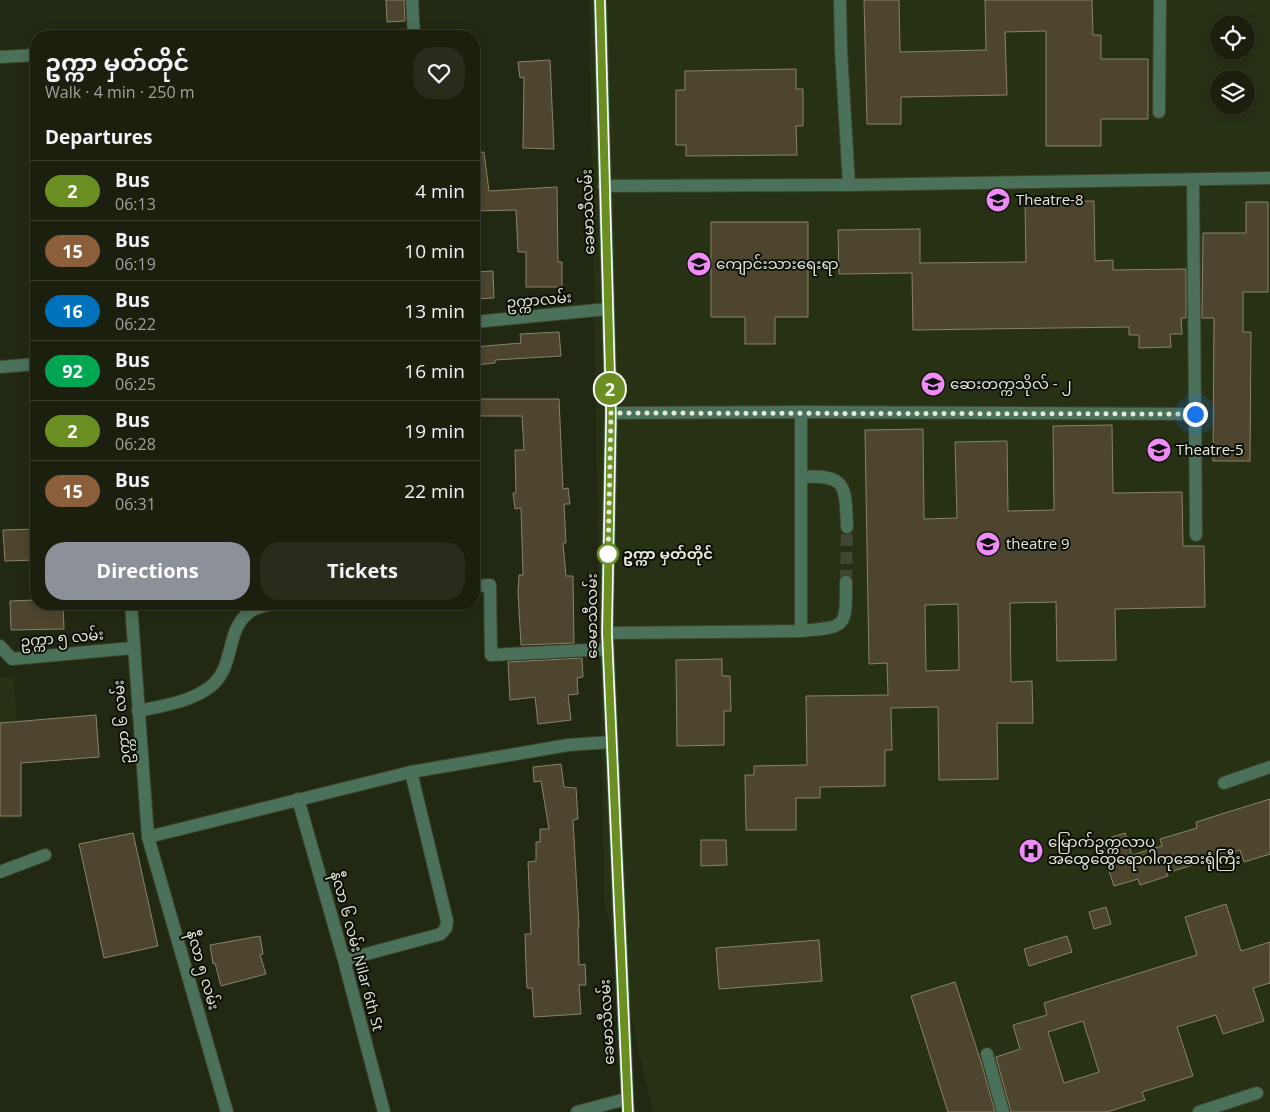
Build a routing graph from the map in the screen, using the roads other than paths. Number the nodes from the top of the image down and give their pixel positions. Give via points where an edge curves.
1 (412, 0) edge
2 (600, 0) edge
3 (840, 0) edge
4 (1160, 0) edge
5 (414, 30) edge
6 (30, 55) edge
7 (0, 56) edge
8 (1159, 112) dead end
9 (1270, 178) edge
10 (1193, 179) junction
11 (849, 185) junction
12 (604, 186) junction
13 (608, 309) junction
14 (480, 321) edge
15 (30, 364) edge
16 (0, 367) edge
17 (802, 412) junction
18 (611, 413) junction
19 (1195, 414) junction
20 (802, 476) junction
21 (847, 527) tunnel mouth
22 (1196, 535) dead end
23 (846, 582) tunnel mouth
24 (480, 586) edge
25 (131, 610) edge
26 (254, 610) edge
27 (802, 631) junction
28 (607, 633) junction
29 (0, 646) edge
30 (132, 648) junction
31 (608, 649) junction
32 (138, 711) junction
33 (611, 742) junction
34 (1270, 767) edge
35 (411, 772) junction
36 (1224, 783) dead end
37 (298, 800) junction
38 (148, 837) junction
39 (45, 855) dead end
40 (0, 872) edge
41 (344, 960) junction
42 (987, 1054) dead end
43 (1257, 1093) dead end
44 (627, 1106) edge
45 (227, 1112) edge
46 (384, 1112) edge
47 (577, 1112) edge
48 (1003, 1112) edge
49 (1199, 1112) edge

1 - 5 street
2 - 12 main road, ခေမာသီလမ်း
3 - 11 street
4 - 8 street
6 - 7 street
9 - 10 street
10 - 11 street
10 - 19 street
11 - 12 street
12 - 13 main road, ခေမာသီလမ်း
13 - 14 street, ဥက္ကာလမ်း
13 - 18 main road, ခေမာသီလမ်း
15 - 16 street
17 - 18 street
17 - 19 street
17 - 20 street
18 - 28 main road, ခေမာသီလမ်း
19 - 22 street
20 - 21 street via 826,476 842,486
20 - 27 street
23 - 27 street via 844,619 840,625
24 - 31 street via 490,585 490,654
25 - 30 street, ဥက္ကာ ၆ လမ်း
26 - 32 street via 237,628 227,663 210,688 178,702
27 - 28 street
28 - 31 main road, ခေမာသီလမ်း
29 - 30 street, ဥက္ကာ ၅ လမ်း via 12,659
30 - 32 street, ဥက္ကာ ၆ လမ်း
31 - 33 main road, ခေမာသီလမ်း
32 - 38 street, ဥက္ကာ ၆ လမ်း
33 - 35 street via 568,744
33 - 44 main road, ခေမာသီလမ်း
34 - 36 street
35 - 37 street
35 - 41 street via 447,921 446,928 440,934
37 - 38 street
37 - 41 street, နီလာ ၆ လမ်း Nilar 6th St
38 - 45 street, နီလာ ၅ လမ်း
39 - 40 street
41 - 46 street, နီလာ ၆ လမ်း Nilar 6th St
42 - 48 street
43 - 49 street
44 - 47 street

